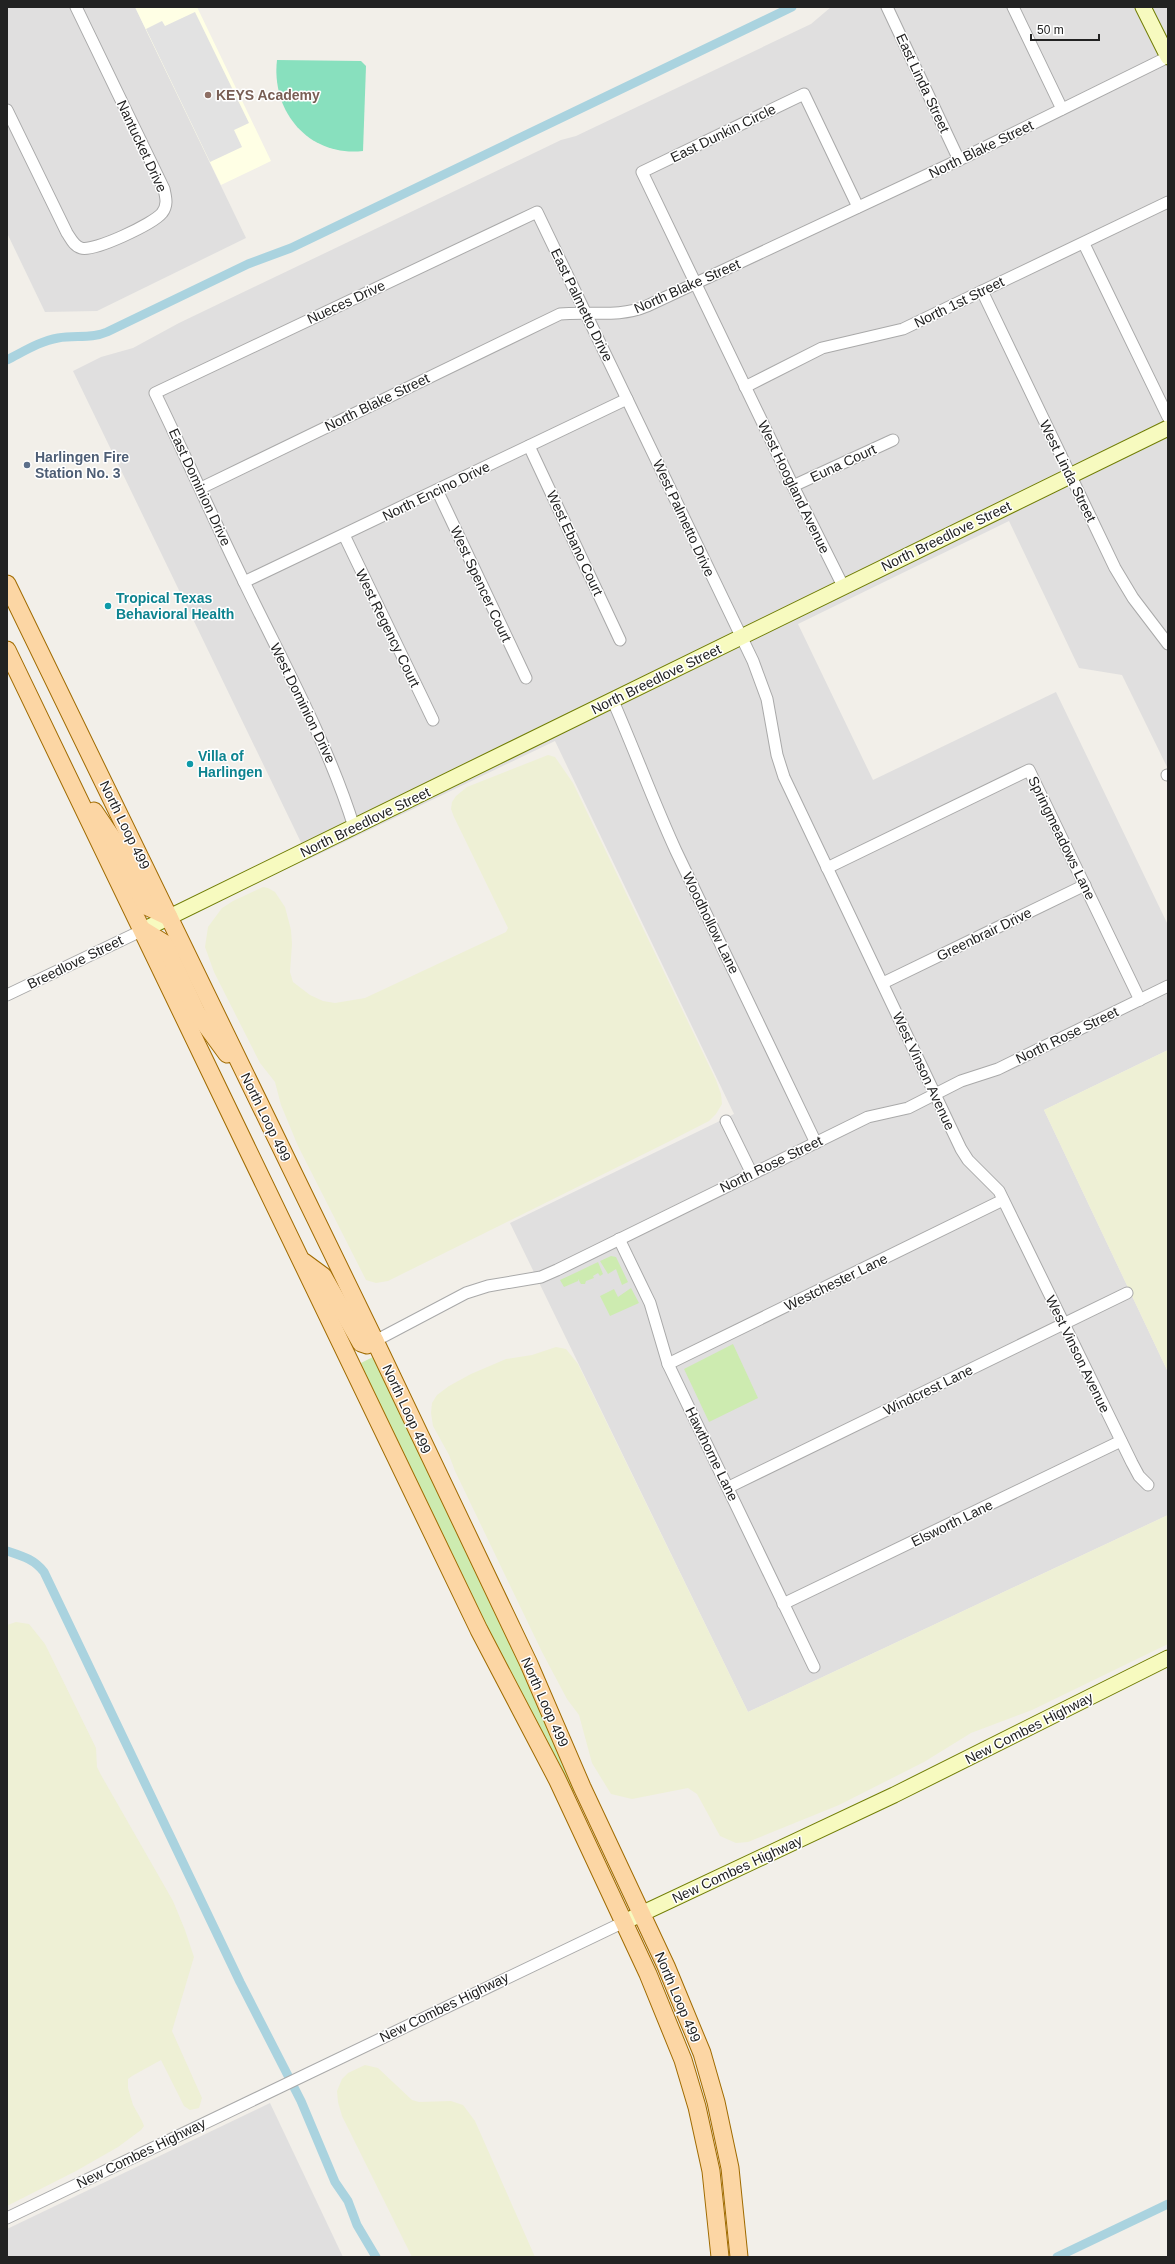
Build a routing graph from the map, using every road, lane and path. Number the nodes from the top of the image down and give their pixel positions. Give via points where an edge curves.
1 (76, 7) edge
2 (886, 7) edge
3 (1013, 7) edge
4 (1143, 7) edge
5 (1168, 57) edge
6 (1062, 109) junction
7 (7, 110) edge
8 (959, 160) junction
9 (1168, 202) edge
10 (858, 207) junction
11 (537, 212) joint
12 (1084, 244) junction
13 (697, 284) junction
14 (982, 291) junction
15 (586, 312) junction
16 (745, 387) junction
17 (155, 393) joint
18 (627, 399) junction
19 (1168, 417) edge
20 (1168, 428) edge
21 (893, 440) dead end
22 (529, 446) junction
23 (1070, 476) junction
24 (793, 486) junction
25 (201, 488) junction
26 (437, 490) junction
27 (344, 535) junction
28 (244, 582) junction
29 (7, 584) edge
30 (843, 586) junction
31 (741, 638) junction
32 (620, 640) dead end
33 (1168, 644) edge
34 (7, 650) edge
35 (526, 678) dead end
36 (612, 701) junction
37 (433, 720) dead end
38 (66, 772) junction
39 (354, 827) junction
40 (827, 868) junction
41 (1085, 885) junction
42 (169, 917) junction
43 (143, 930) junction
44 (882, 983) junction
45 (1168, 986) edge
46 (7, 995) edge
47 (1140, 1000) junction
48 (249, 1082) junction
49 (935, 1093) junction
50 (726, 1121) dead end
51 (816, 1142) junction
52 (752, 1174) junction
53 (1003, 1200) junction
54 (620, 1239) junction
55 (302, 1261) junction
56 (1126, 1293) dead end
57 (1064, 1324) junction
58 (375, 1341) junction
59 (668, 1364) junction
60 (1121, 1442) junction
61 (1148, 1485) dead end
62 (729, 1487) junction
63 (783, 1604) junction
64 (1168, 1658) edge
65 (814, 1667) dead end
66 (642, 1914) junction
67 (624, 1922) junction
68 (7, 2218) edge
69 (720, 2257) edge
70 (739, 2257) edge

1 - 7 street, Nantucket Drive via 164,189 166,206 162,213 97,247 82,248 75,245
2 - 8 street, East Linda Street
3 - 6 street
4 - 5 street
5 - 6 street, North Blake Street
6 - 8 street, North Blake Street
8 - 10 street, North Blake Street
9 - 12 street, North 1st Street
10 - 13 street, North Blake Street
10 - 13 street, East Dunkin Circle via 804,94 642,172
11 - 15 street, East Palmetto Drive
11 - 17 street, Nueces Drive
12 - 14 street, North 1st Street
12 - 19 street
13 - 15 street, North Blake Street via 634,312
13 - 16 street, West Hoogland Avenue
14 - 16 street, North 1st Street via 903,329 822,348
14 - 23 street, West Linda Street
15 - 18 street, East Palmetto Drive
15 - 25 street, North Blake Street via 560,314 537,324
16 - 24 street, West Hoogland Avenue
17 - 25 street, East Dominion Drive
18 - 22 street, North Encino Drive
18 - 31 street, West Palmetto Drive
20 - 23 street, North Breedlove Street
21 - 24 street, Euna Court
22 - 26 street, North Encino Drive
22 - 32 street, West Ebano Court
23 - 30 street, North Breedlove Street
23 - 33 street, West Linda Street via 1124,584
24 - 30 street, West Hoogland Avenue
25 - 28 street, East Dominion Drive
26 - 27 street, North Encino Drive
26 - 35 street, West Spencer Court
27 - 28 street, North Encino Drive
27 - 37 street, West Regency Court
28 - 39 street, West Dominion Drive via 325,746
29 - 42 main road, North Loop 499
30 - 31 street, North Breedlove Street
31 - 36 street, North Breedlove Street
31 - 40 street, West Vinson Avenue via 765,689 777,755 784,777
34 - 38 main road, North Loop 499
36 - 39 street, North Breedlove Street
36 - 51 street, Woodhollow Lane via 676,851
38 - 42 main road via 115,842 146,906
38 - 43 main road, North Loop 499
39 - 42 street, North Breedlove Street
40 - 41 street, Springmeadows Lane via 1029,770
40 - 44 street, West Vinson Avenue
41 - 44 street, Greenbrair Drive
41 - 47 street, Springmeadows Lane
42 - 43 street, North Breedlove Street
42 - 48 main road, North Loop 499
43 - 46 street, Breedlove Street
43 - 48 main road via 164,943 197,1013
43 - 55 main road, North Loop 499
44 - 49 street, West Vinson Avenue
45 - 47 street, North Rose Street
47 - 49 street, North Rose Street via 998,1069
48 - 58 main road, North Loop 499
49 - 51 street, North Rose Street via 908,1108 868,1117
49 - 53 street, West Vinson Avenue via 961,1149 968,1160 999,1191
50 - 52 street
51 - 52 street, North Rose Street
52 - 54 street, North Rose Street
53 - 57 street, West Vinson Avenue
53 - 59 street, Westchester Lane
54 - 58 street, North Rose Street via 541,1277 488,1286 466,1293
54 - 59 street, Hawthorne Lane via 650,1303
55 - 58 main road via 323,1276 361,1343 367,1345
55 - 67 main road, North Loop 499 via 478,1630 557,1779
56 - 57 street, Windcrest Lane
57 - 60 street, West Vinson Avenue
57 - 62 street, Windcrest Lane
58 - 66 main road, North Loop 499 via 529,1664 582,1787
59 - 62 street, Hawthorne Lane
60 - 61 street, West Vinson Avenue via 1139,1476
60 - 63 street, Elsworth Lane
62 - 63 street, Hawthorne Lane
63 - 65 street, Hawthorne Lane
64 - 66 street, New Combes Highway via 894,1795
66 - 67 street, New Combes Highway
66 - 70 main road, North Loop 499 via 702,2053 716,2102 730,2168
67 - 68 street, New Combes Highway
67 - 69 main road, North Loop 499 via 665,2014 683,2060 697,2107 711,2171

